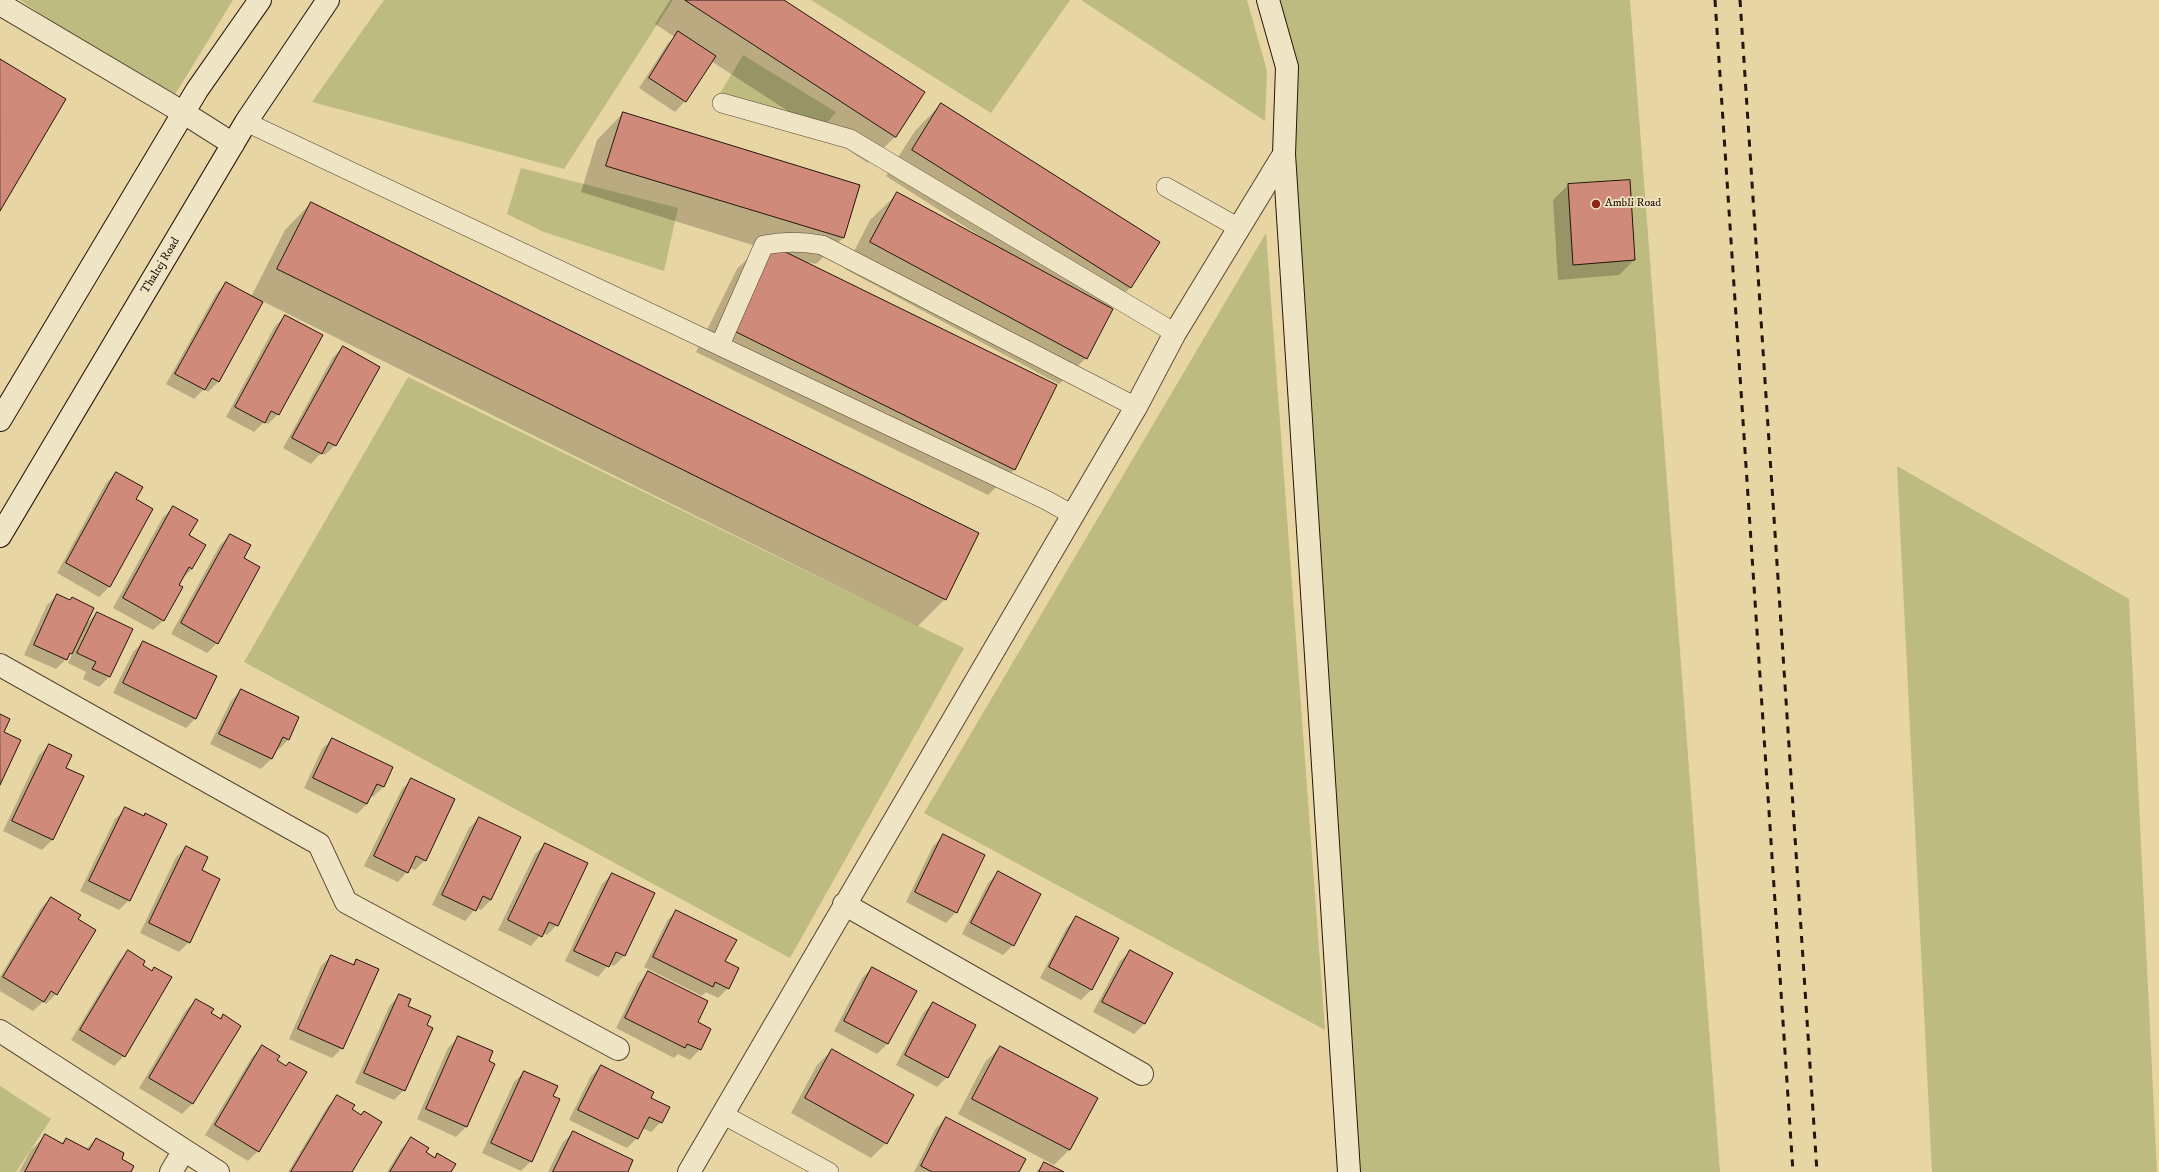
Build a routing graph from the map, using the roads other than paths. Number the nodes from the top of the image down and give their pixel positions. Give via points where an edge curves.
1 (260, 0) edge
2 (328, 0) edge
3 (1268, 0) edge
4 (0, 4) edge
5 (722, 103) dead end
6 (184, 113) junction
7 (246, 122) junction
8 (233, 144) junction
9 (1284, 154) junction
10 (1166, 187) dead end
11 (1239, 228) junction
12 (1175, 333) junction
13 (720, 345) junction
14 (1136, 407) junction
15 (0, 420) edge
16 (1072, 515) junction
17 (0, 536) edge
18 (0, 665) edge
19 (844, 904) junction
20 (0, 1031) edge
21 (618, 1049) dead end
22 (1142, 1074) dead end
23 (722, 1114) junction
24 (184, 1150) junction
25 (171, 1172) edge
26 (218, 1172) edge
27 (689, 1172) edge
28 (828, 1172) edge
29 (1349, 1172) edge

1 - 6 street
2 - 7 street, Thaltej Road
3 - 9 street via 1287,67
4 - 6 street
5 - 12 lane via 850,139
6 - 8 street
6 - 15 street
7 - 8 street, Thaltej Road
7 - 13 lane
8 - 17 street, Thaltej Road
9 - 11 street
9 - 29 street
10 - 11 lane
11 - 12 street
12 - 14 street
13 - 14 lane via 764,245 784,241 804,242 822,245
13 - 16 lane via 1046,500
14 - 16 street
16 - 19 street
18 - 21 street via 319,844 346,902
19 - 22 street
19 - 23 street
20 - 24 street
23 - 27 street
23 - 28 lane
24 - 25 street
24 - 26 street

